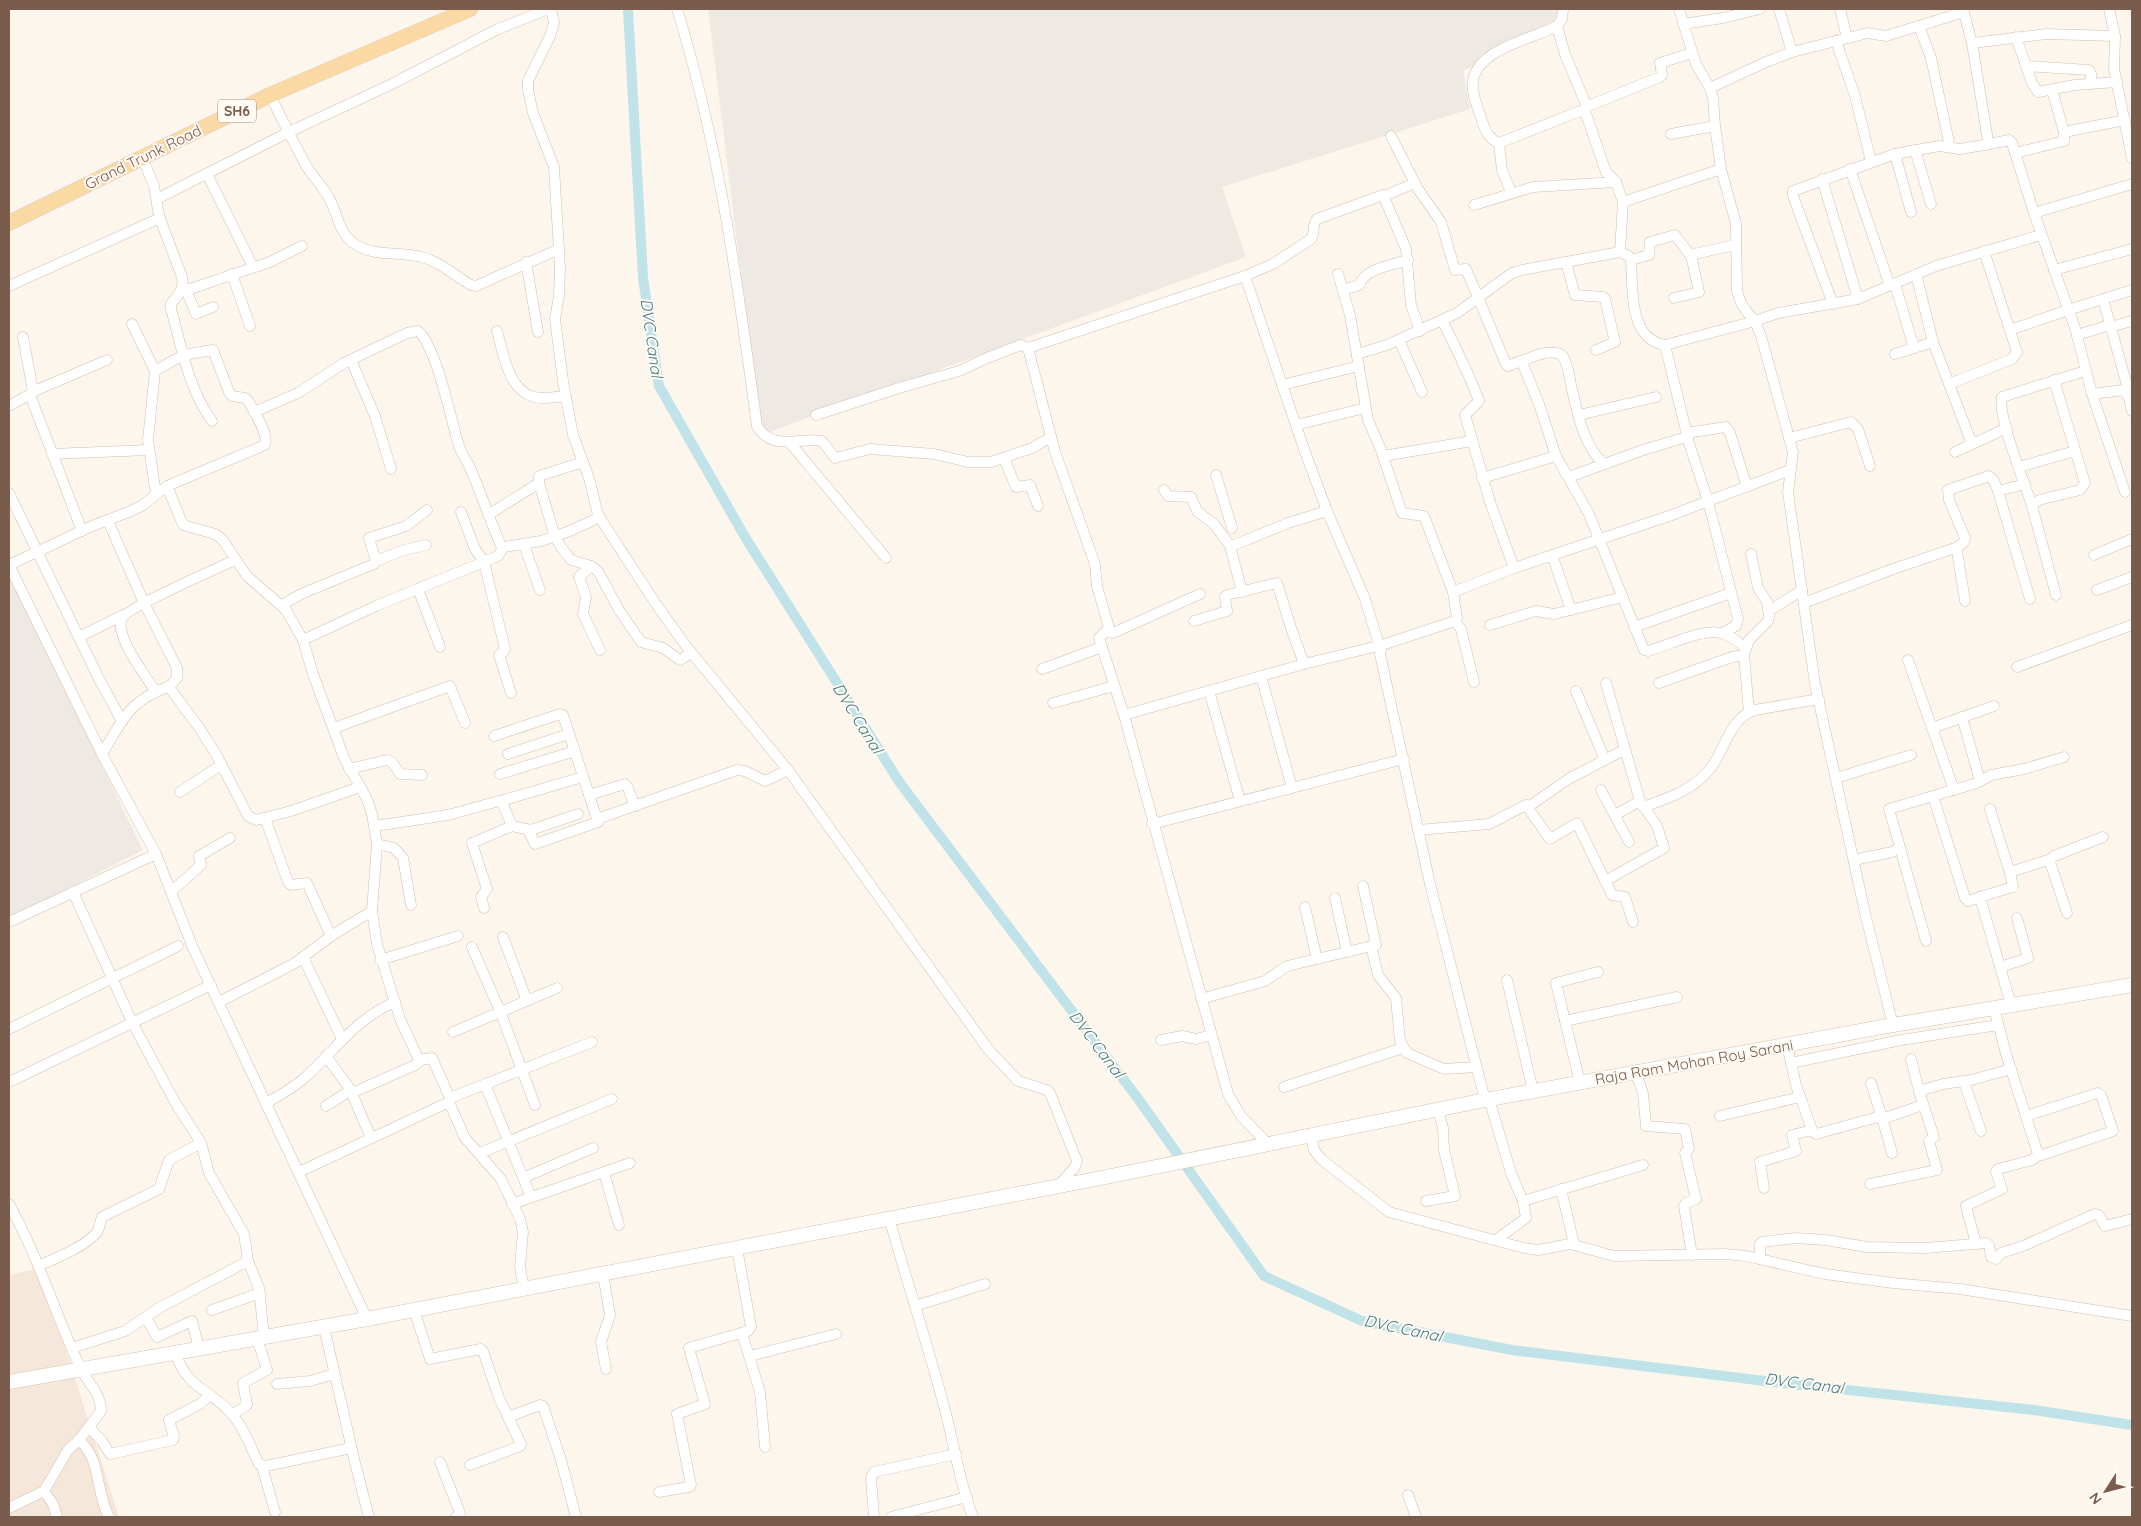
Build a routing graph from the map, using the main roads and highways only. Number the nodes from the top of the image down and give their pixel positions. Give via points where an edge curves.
1 (470, 9) edge
2 (9, 223) edge

1 - 2 main road, Grand Trunk Road / SH6 via 270,95

